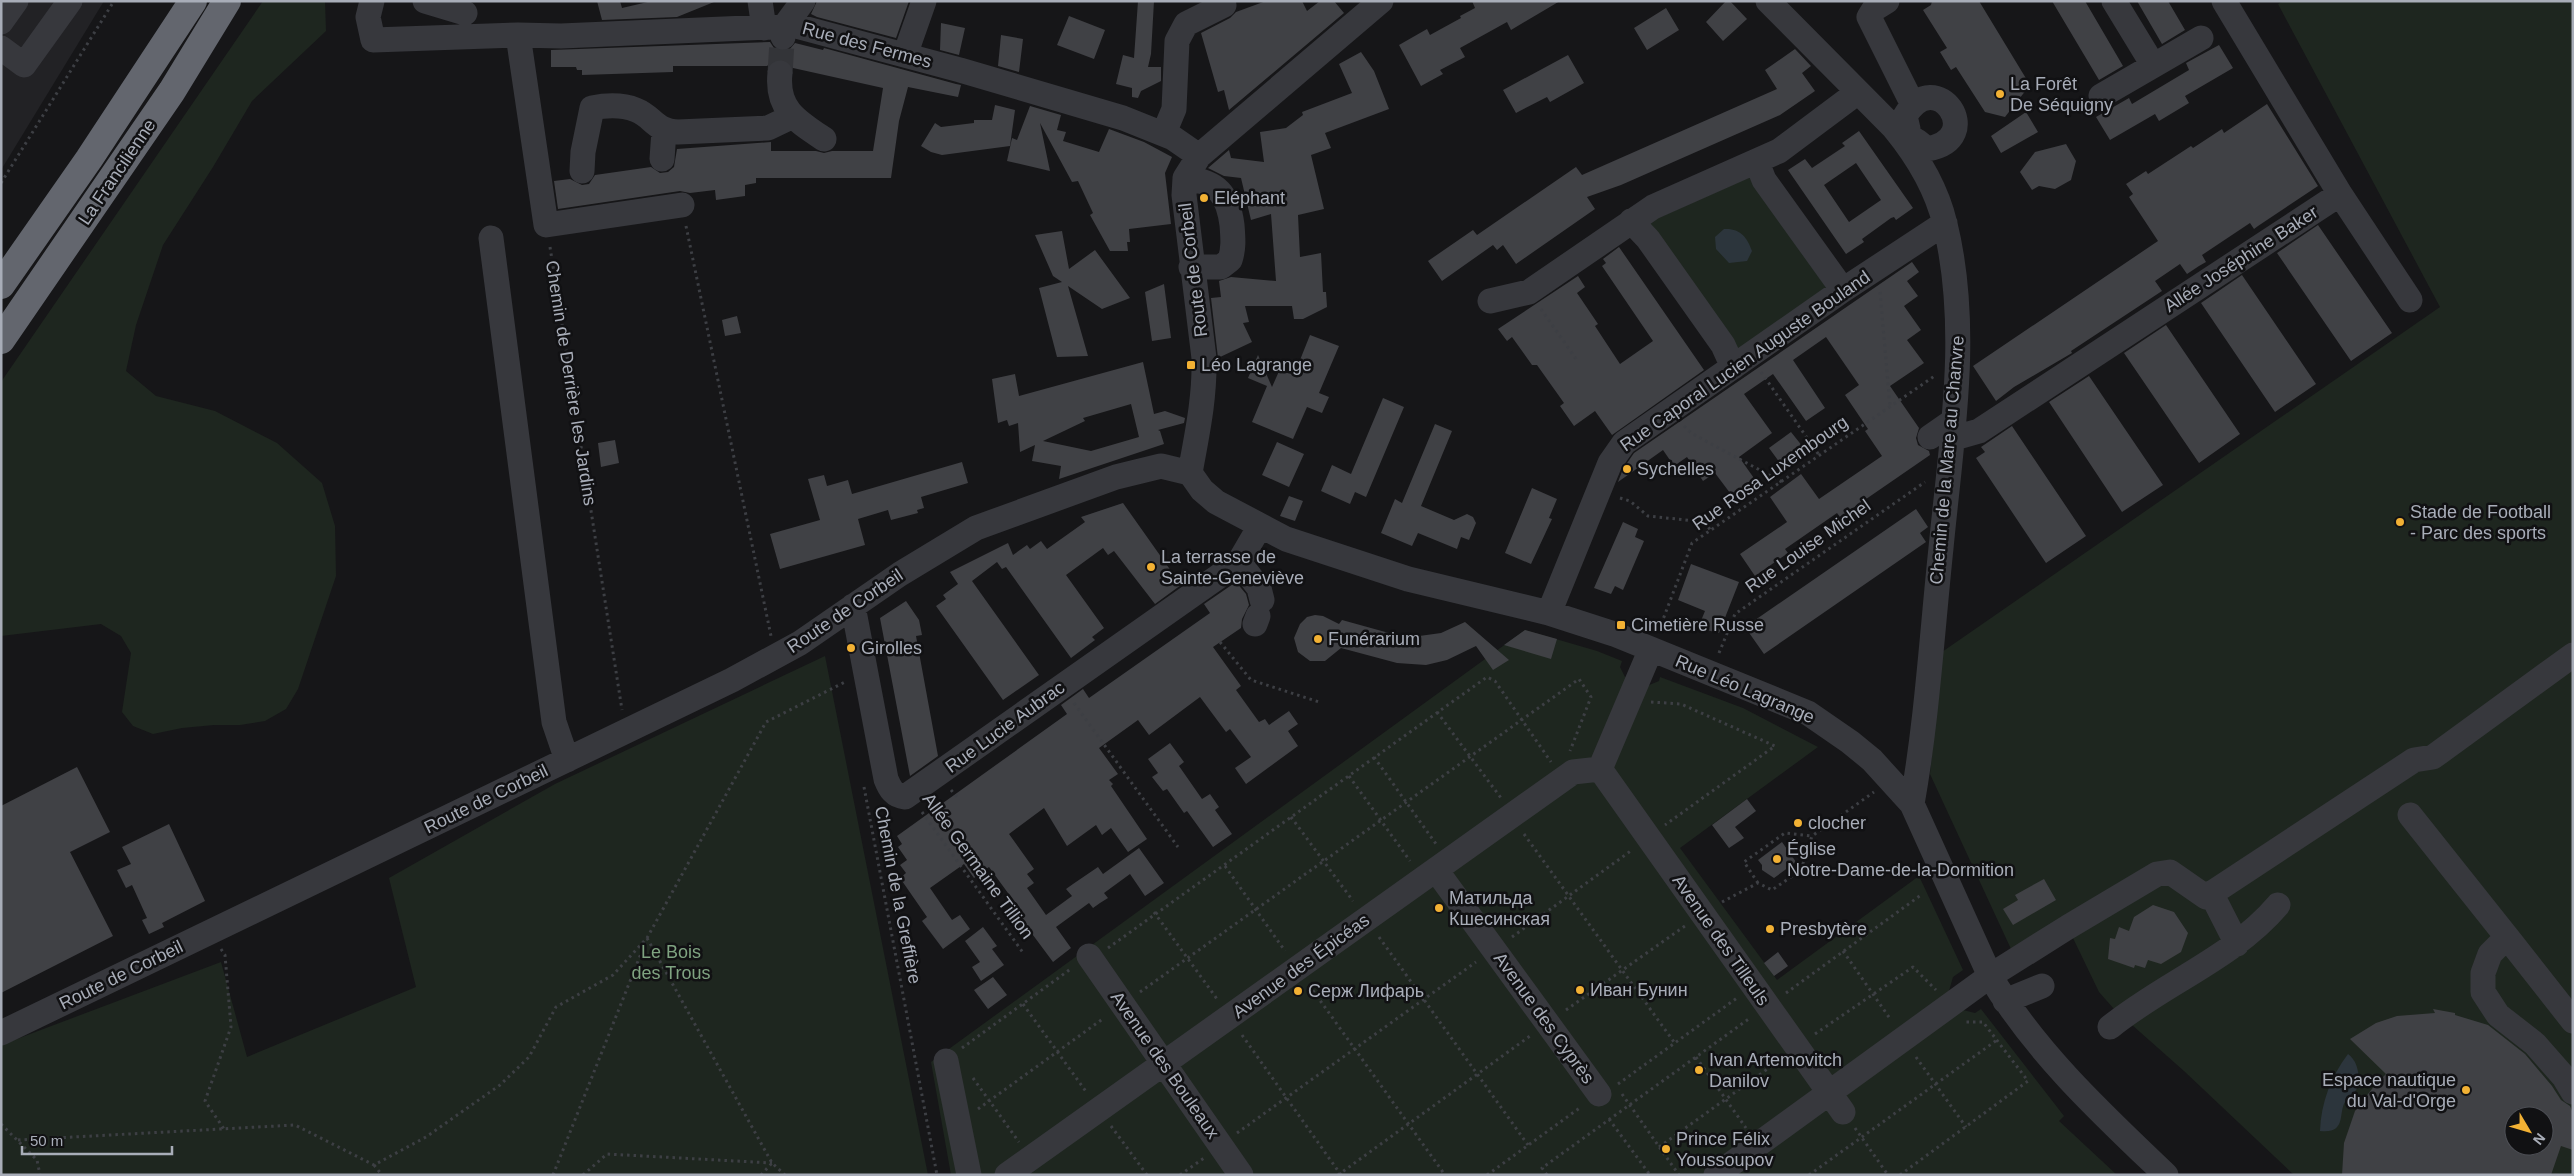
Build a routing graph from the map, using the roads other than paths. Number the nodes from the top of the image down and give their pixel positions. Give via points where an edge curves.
1 (16, 1) edge
2 (70, 1) edge
3 (193, 1) edge
4 (227, 1) edge
5 (247, 1) edge
6 (372, 1) edge
7 (425, 1) edge
8 (760, 1) edge
9 (803, 1) edge
10 (924, 1) edge
11 (1381, 1) edge
12 (1768, 1) edge
13 (1887, 1) edge
14 (2114, 1) edge
15 (2224, 1) edge
16 (1224, 5) dead end
17 (470, 7) edge
18 (1, 22) edge
19 (776, 32) junction
20 (518, 35) junction
21 (2201, 38) dead end
22 (468, 39) junction
23 (1, 48) edge
24 (905, 55) junction
25 (2153, 65) junction
26 (780, 73) tunnel mouth
27 (172, 91) junction
28 (1858, 92) junction
29 (2101, 96) dead end
30 (1912, 104) junction
31 (791, 117) junction
32 (664, 131) junction
33 (1164, 133) junction
34 (824, 139) dead end
35 (1904, 141) junction
36 (1199, 156) junction
37 (662, 159) dead end
38 (1757, 162) junction
39 (582, 171) dead end
40 (1185, 178) junction
41 (2340, 194) junction
42 (682, 206) road end
43 (1631, 221) junction
44 (1945, 223) junction
45 (491, 238) dead end
46 (1191, 267) junction
47 (1, 286) edge
48 (1843, 290) junction
49 (2410, 300) dead end
50 (1490, 301) dead end
51 (1, 340) edge
52 (1741, 361) junction
53 (1945, 432) junction
54 (1190, 473) junction
55 (1260, 526) junction
56 (1231, 567) junction
57 (853, 606) junction
58 (1259, 613) dead end
59 (1549, 614) junction
60 (1651, 649) junction
61 (2573, 655) edge
62 (567, 760) junction
63 (1600, 769) junction
64 (1912, 804) junction
65 (2410, 815) dead end
66 (1437, 858) junction
67 (2211, 893) junction
68 (2278, 905) dead end
69 (2506, 937) junction
70 (2237, 944) junction
71 (1089, 956) road end
72 (1990, 976) junction
73 (2042, 986) dead end
74 (2005, 1001) junction
75 (2573, 1021) edge
76 (2110, 1026) dead end
77 (1, 1033) edge
78 (946, 1060) road end
79 (1163, 1064) junction
80 (2573, 1092) edge
81 (1597, 1096) road end
82 (1836, 1102) junction
83 (970, 1175) edge
84 (1007, 1175) edge
85 (1241, 1175) edge
86 (1716, 1175) edge
87 (2166, 1175) edge

1 - 18 street
2 - 23 street via 24,65
3 - 47 highway, La Francilienne
4 - 27 highway, La Francilienne
5 - 27 highway via 212,56
6 - 22 street, Rue des Fermes via 368,17 373,40
7 - 17 street
8 - 19 street
9 - 19 street
10 - 24 street
11 - 36 street, Route de Corbeil
12 - 28 street, Chemin de la Mare au Chanvre
13 - 30 street via 1874,9 1869,17
14 - 25 street
15 - 41 street
16 - 33 street via 1186,24 1177,41 1174,109
17 - 22 street
19 - 20 street, Rue des Fermes
19 - 24 street, Rue des Fermes via 796,26
20 - 22 street, Rue des Fermes
20 - 42 street via 546,225
21 - 25 street
24 - 33 street, Rue des Fermes via 1123,118
25 - 29 street
26 - 31 street via 778,87
27 - 51 highway, La Francilienne
28 - 35 street, Chemin de la Mare au Chanvre
28 - 38 street via 1779,151
30 - 35 street via 1905,116 1908,129
30 - 35 street via 1926,97 1940,99 1952,108 1956,122 1952,136 1941,146 1927,149 1917,141
31 - 32 street via 768,128
31 - 34 street
32 - 37 street
32 - 39 street via 637,110 612,104 592,108
33 - 36 street, Rue des Fermes
35 - 44 street, Chemin de la Mare au Chanvre via 1931,186
36 - 40 street, Route de Corbeil
38 - 43 street via 1653,207
38 - 48 street via 1764,180
40 - 46 street, Route de Corbeil
40 - 46 street via 1201,180 1228,202 1233,240 1230,260 1221,266
41 - 49 street
41 - 53 street, Allée Joséphine Baker via 1980,431
43 - 50 street via 1529,292
43 - 52 street via 1648,238 1723,345
44 - 48 street, Rue Caporal Lucien Auguste Bouland
44 - 53 street, Chemin de la Mare au Chanvre via 1958,331 1957,361
45 - 62 street via 554,722
46 - 54 street, Route de Corbeil via 1204,358 1204,385 1202,414
48 - 52 street, Rue Caporal Lucien Auguste Bouland
52 - 59 street, Rue Caporal Lucien Auguste Bouland via 1624,443 1616,452
53 - 64 street, Chemin de la Mare au Chanvre via 1948,465 1921,748
54 - 55 street, Rue Léo Lagrange via 1216,502
54 - 57 street, Route de Corbeil via 1161,466 1144,470 998,519 948,544
55 - 56 street, Rue Lucie Aubrac
55 - 59 street, Rue Léo Lagrange via 1286,539 1408,579
56 - 57 street, Rue Lucie Aubrac via 910,795 896,795 886,779
56 - 58 street via 1259,588
57 - 62 street, Route de Corbeil via 775,658
59 - 60 street, Rue Léo Lagrange
60 - 63 street
60 - 64 street, Rue Léo Lagrange via 1808,713 1850,742 1891,779
61 - 67 street via 2433,757 2414,760
62 - 77 street, Route de Corbeil
63 - 66 street, Avenue des Épicéas via 1573,772 1503,803
63 - 82 street, Avenue des Tilleuls
64 - 72 street, Rue Léo Lagrange
65 - 69 street
66 - 79 street, Avenue des Épicéas via 1366,919
66 - 81 street, Avenue des Cyprès via 1494,950
67 - 70 street
67 - 72 street via 2206,897 2170,872 2158,874
68 - 70 street
69 - 75 street
69 - 80 street via 2490,954 2483,973 2483,992 2498,1015 2535,1044
70 - 76 street
71 - 79 street, Avenue des Bouleaux
72 - 74 street, Rue Léo Lagrange
72 - 82 street via 1904,1040
73 - 74 street
74 - 87 street, Rue Léo Lagrange via 2064,1076
78 - 83 street
79 - 84 street, Avenue des Épicéas
79 - 85 street, Avenue des Bouleaux
82 - 86 street via 1758,1145

